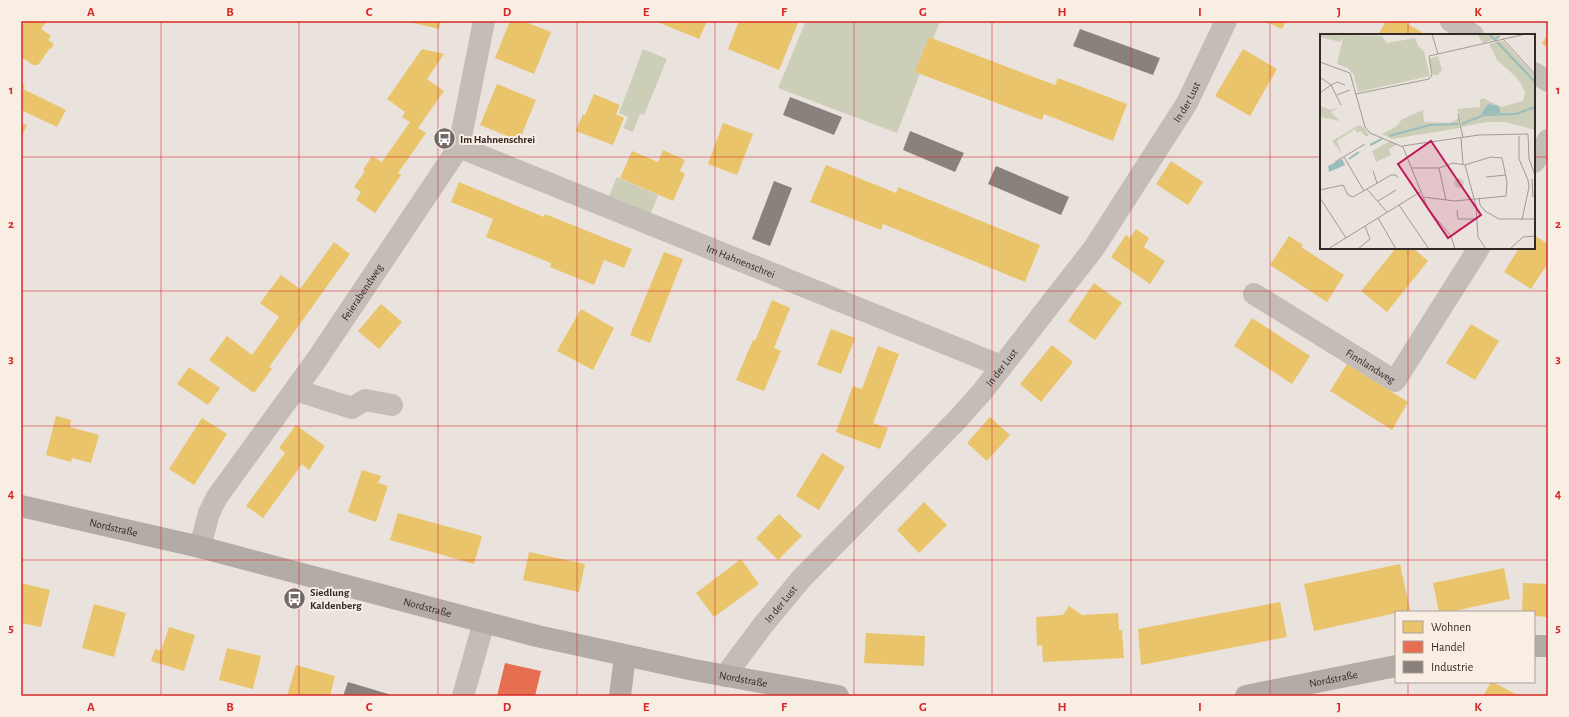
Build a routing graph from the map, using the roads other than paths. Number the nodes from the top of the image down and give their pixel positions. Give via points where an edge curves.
1 (484, 21) edge
2 (1226, 21) edge
3 (1451, 21) edge
4 (1471, 34) edge
5 (1535, 74) edge
6 (1548, 81) edge
7 (1548, 140) edge
8 (459, 147) junction
9 (1535, 160) edge
10 (1479, 249) edge
11 (1254, 294) dead end
12 (1001, 366) junction
13 (297, 388) junction
14 (392, 405) dead end
15 (21, 506) edge
16 (200, 547) junction
17 (484, 622) junction
18 (1535, 646) edge
19 (1548, 646) edge
20 (625, 656) junction
21 (1395, 666) edge
22 (726, 676) junction
23 (463, 696) edge
24 (620, 696) edge
25 (838, 696) edge
26 (1246, 696) edge

1 - 8 street, Feierabendweg
2 - 12 street, In der Lust via 1187,103 1094,248
3 - 4 street
5 - 6 street
7 - 9 street
8 - 12 street, Im Hahnenschrei
8 - 13 street, Feierabendweg
10 - 11 street, Finnlandweg via 1395,381
12 - 22 street, In der Lust via 957,420 801,579
13 - 14 street via 304,393 352,408 367,399
13 - 16 street, Feierabendweg via 217,497 209,513
15 - 16 main road, Nordstraße
16 - 17 main road, Nordstraße
17 - 20 main road, Nordstraße
17 - 23 street
18 - 19 main road
20 - 22 main road, Nordstraße
20 - 24 main road
21 - 26 main road, Nordstraße
22 - 25 main road, Nordstraße

